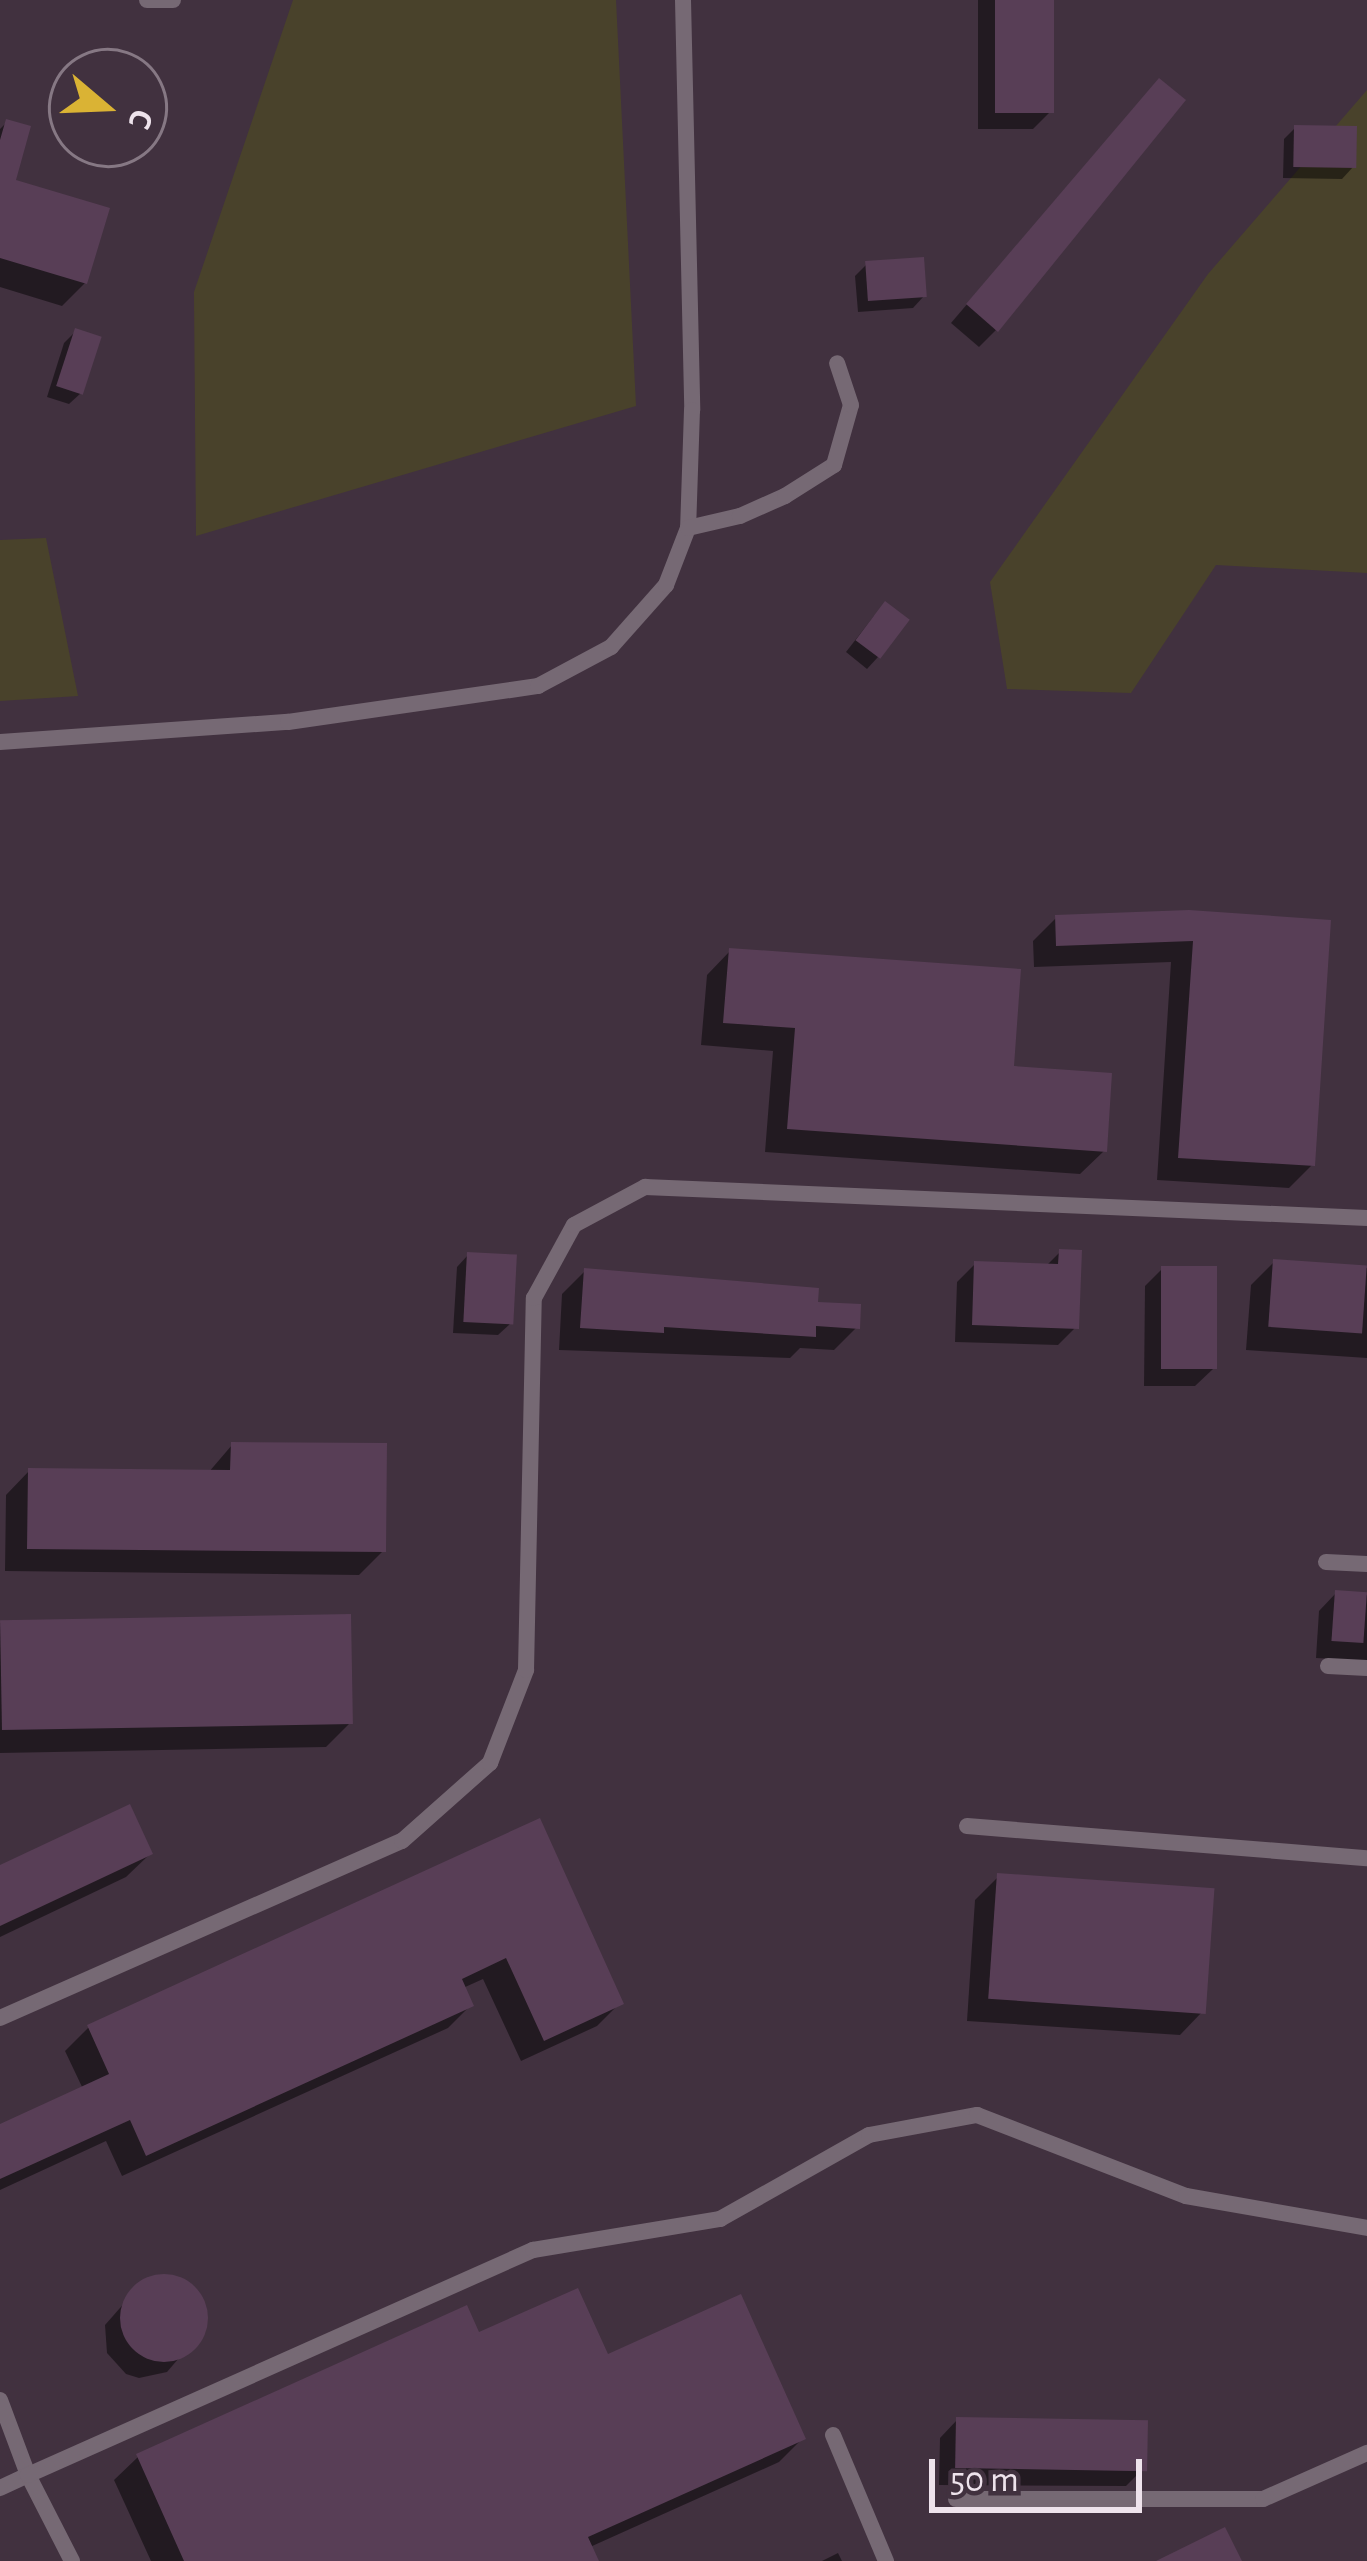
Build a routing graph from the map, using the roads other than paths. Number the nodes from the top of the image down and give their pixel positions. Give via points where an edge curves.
1 (147, 0) edge
2 (173, 0) edge
3 (683, 0) edge
4 (837, 363) dead end
5 (688, 528) junction
6 (0, 742) edge
7 (1367, 1218) edge
8 (1326, 1562) dead end
9 (1367, 1564) edge
10 (1328, 1666) dead end
11 (1367, 1668) edge
12 (967, 1826) dead end
13 (1367, 1858) edge
14 (0, 2018) edge
15 (1367, 2228) edge
16 (0, 2400) edge
17 (833, 2435) dead end
18 (1367, 2452) edge
19 (28, 2475) junction
20 (0, 2488) edge
21 (956, 2499) dead end
22 (72, 2561) edge
23 (886, 2561) edge

1 - 2 lane
3 - 5 lane
4 - 5 lane via 851,405 834,465 740,516
5 - 6 lane via 666,585 611,646 538,686 288,722
7 - 14 lane via 645,1187 574,1225 534,1298 526,1670 490,1763 402,1841
8 - 9 lane
10 - 11 lane
12 - 13 lane
15 - 19 lane via 1186,2196 977,2115 869,2135 720,2219 533,2250
16 - 19 lane
17 - 23 lane
18 - 21 lane via 1263,2499
19 - 20 lane
19 - 22 lane

